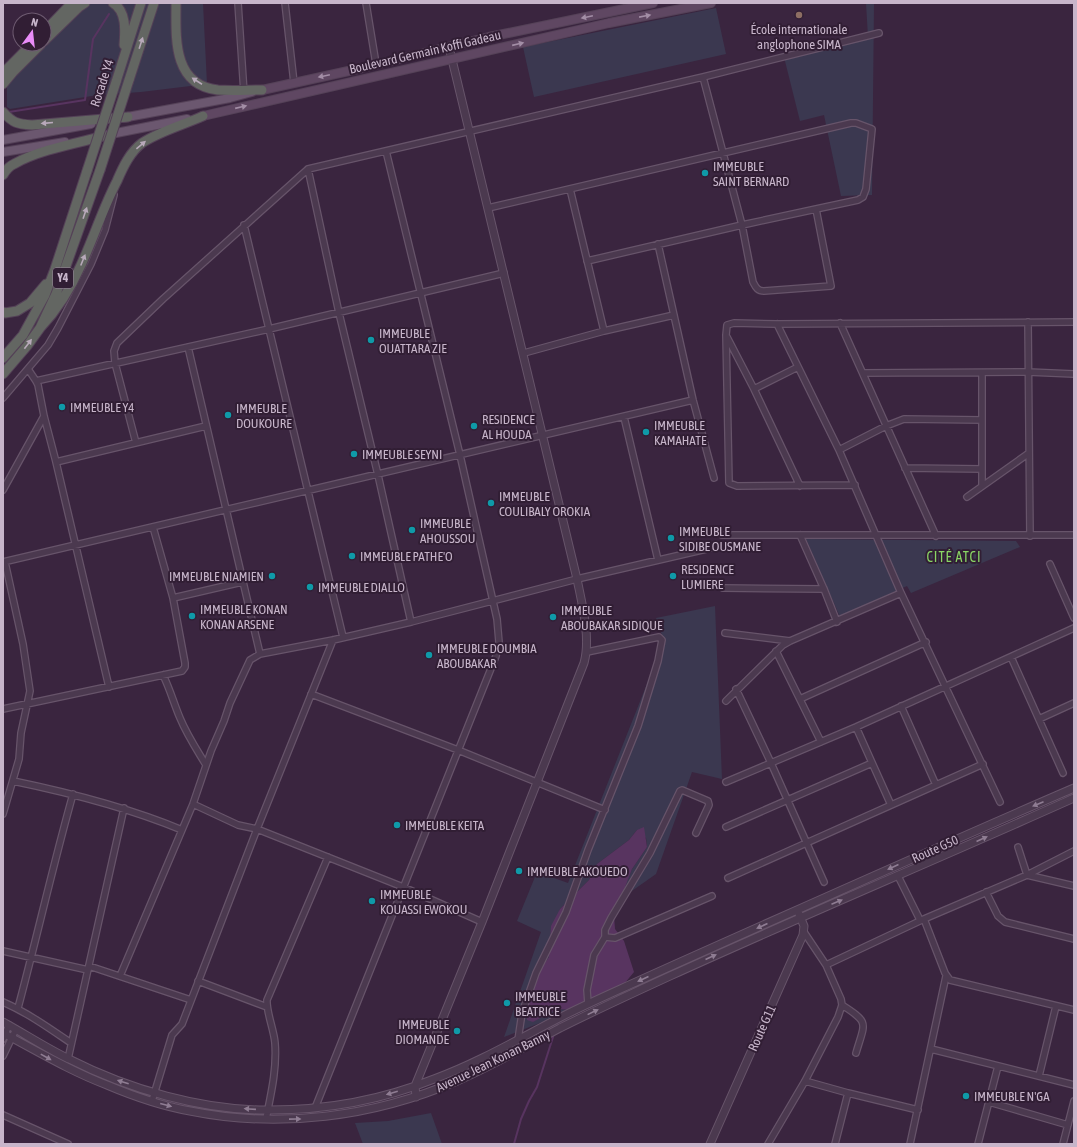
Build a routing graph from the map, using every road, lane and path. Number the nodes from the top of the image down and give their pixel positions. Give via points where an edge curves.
1 (72, 3) edge
2 (85, 3) edge
3 (113, 3) edge
4 (141, 3) edge
5 (154, 3) edge
6 (176, 3) edge
7 (238, 3) edge
8 (285, 3) edge
9 (366, 3) edge
10 (653, 3) edge
11 (711, 3) edge
12 (52, 24) edge
13 (878, 33) dead end
14 (52, 34) edge
15 (449, 47) junction
16 (24, 52) edge
17 (33, 52) edge
18 (452, 58) junction
19 (121, 64) junction
20 (376, 64) junction
21 (3, 73) edge
22 (702, 77) junction
23 (294, 83) junction
24 (3, 84) edge
25 (262, 90) joint
26 (244, 92) junction
27 (3, 112) edge
28 (203, 116) junction
29 (128, 117) junction
30 (470, 131) junction
31 (104, 136) junction
32 (3, 140) edge
33 (386, 151) junction
34 (3, 152) edge
35 (723, 153) junction
36 (308, 169) junction
37 (3, 175) edge
38 (119, 177) junction
39 (570, 189) junction
40 (488, 208) junction
41 (816, 209) junction
42 (244, 225) junction
43 (742, 225) junction
44 (658, 244) junction
45 (587, 261) junction
46 (55, 269) junction
47 (504, 274) junction
48 (421, 293) junction
49 (3, 312) edge
50 (339, 312) junction
51 (674, 315) junction
52 (1028, 322) junction
53 (1074, 322) edge
54 (840, 323) junction
55 (777, 324) junction
56 (40, 328) junction
57 (269, 329) junction
58 (604, 331) junction
59 (726, 335) junction
60 (188, 347) junction
61 (524, 353) junction
62 (3, 358) edge
63 (115, 363) junction
64 (798, 367) junction
65 (28, 369) junction
66 (1028, 372) junction
67 (982, 373) junction
68 (3, 374) edge
69 (863, 374) junction
70 (1074, 374) edge
71 (36, 381) junction
72 (754, 389) junction
73 (3, 398) edge
74 (693, 400) junction
75 (44, 416) junction
76 (624, 417) junction
77 (982, 420) junction
78 (206, 426) junction
79 (886, 426) junction
80 (542, 436) junction
81 (136, 443) junction
82 (839, 450) junction
83 (1029, 453) junction
84 (460, 455) junction
85 (56, 462) junction
86 (905, 468) junction
87 (982, 469) junction
88 (378, 475) junction
89 (714, 478) dead end
90 (855, 485) junction
91 (800, 486) junction
92 (982, 486) junction
93 (3, 490) edge
94 (308, 490) junction
95 (967, 497) dead end
96 (226, 509) junction
97 (153, 527) junction
98 (722, 535) dead end
99 (800, 535) junction
100 (877, 536) junction
101 (936, 536) junction
102 (1030, 536) junction
103 (1074, 536) edge
104 (75, 545) junction
105 (715, 547) dead end
106 (658, 560) junction
107 (4, 562) edge
108 (1050, 564) dead end
109 (577, 579) junction
110 (242, 582) junction
111 (723, 588) dead end
112 (824, 589) junction
113 (901, 593) junction
114 (173, 598) junction
115 (492, 600) junction
116 (1074, 618) edge
117 (411, 622) junction
118 (837, 622) junction
119 (1074, 628) edge
120 (725, 633) dead end
121 (343, 637) junction
122 (333, 640) junction
123 (790, 641) junction
124 (926, 642) junction
125 (776, 651) junction
126 (587, 652) junction
127 (260, 654) junction
128 (1011, 657) junction
129 (163, 675) junction
130 (109, 686) junction
131 (946, 686) junction
132 (736, 689) junction
133 (311, 694) junction
134 (800, 699) junction
135 (726, 701) dead end
136 (1074, 703) edge
137 (27, 704) junction
138 (901, 706) junction
139 (3, 709) edge
140 (1039, 719) junction
141 (856, 727) junction
142 (821, 742) junction
143 (458, 750) junction
144 (771, 762) junction
145 (872, 762) junction
146 (982, 764) junction
147 (206, 765) junction
148 (1063, 774) dead end
149 (13, 781) junction
150 (726, 782) dead end
151 (538, 784) junction
152 (936, 785) junction
153 (1074, 788) edge
154 (73, 794) junction
155 (1074, 798) edge
156 (787, 800) junction
157 (1000, 802) dead end
158 (193, 804) junction
159 (891, 805) junction
160 (124, 808) junction
161 (605, 810) junction
162 (3, 814) edge
163 (726, 827) dead end
164 (256, 829) junction
165 (182, 830) junction
166 (696, 833) dead end
167 (806, 843) junction
168 (1018, 847) dead end
169 (1074, 851) edge
170 (328, 857) junction
171 (1027, 875) junction
172 (898, 876) junction
173 (728, 878) dead end
174 (824, 882) dead end
175 (1074, 886) edge
176 (403, 887) junction
177 (986, 892) junction
178 (712, 896) dead end
179 (799, 914) junction
180 (922, 920) junction
181 (482, 922) junction
182 (804, 932) junction
183 (605, 937) junction
184 (1074, 938) edge
185 (3, 951) edge
186 (31, 958) junction
187 (826, 965) junction
188 (88, 968) junction
189 (120, 976) junction
190 (946, 976) junction
191 (198, 981) junction
192 (191, 1000) junction
193 (3, 1002) edge
194 (588, 1004) junction
195 (842, 1005) junction
196 (1056, 1006) junction
197 (267, 1007) junction
198 (18, 1008) junction
199 (1074, 1010) edge
200 (10, 1026) edge
201 (6, 1036) edge
202 (518, 1040) junction
203 (71, 1043) junction
204 (930, 1049) junction
205 (856, 1053) dead end
206 (3, 1056) edge
207 (68, 1059) junction
208 (998, 1066) junction
209 (1039, 1076) junction
210 (804, 1081) junction
211 (1074, 1085) edge
212 (415, 1086) junction
213 (155, 1092) junction
214 (848, 1093) junction
215 (416, 1097) junction
216 (152, 1101) junction
217 (1074, 1101) edge
218 (989, 1102) junction
219 (315, 1108) junction
220 (268, 1110) junction
221 (918, 1110) junction
222 (3, 1115) edge
223 (266, 1119) junction
224 (1068, 1125) junction
225 (68, 1144) edge
226 (710, 1144) edge
227 (768, 1144) edge
228 (835, 1144) edge
229 (910, 1144) edge
230 (978, 1144) edge
231 (1063, 1144) edge

1 - 12 highway
2 - 14 highway
3 - 19 highway via 122,14 125,26
4 - 19 highway, Rocade Y4 / Y4
56 -> 5 highway, Rocade Y4 / Y4, bridge via 59,288
26 -> 6 highway via 205,86 195,82 186,73 178,51
7 - 26 street
8 - 23 street
9 - 20 street
10 -> 15 main road, Boulevard Germain Koffi Gadeau
18 -> 11 main road, Boulevard Germain Koffi Gadeau
13 - 22 street
15 - 18 street
15 - 20 main road, Boulevard Germain Koffi Gadeau
16 - 21 highway
17 - 24 highway
28 -> 18 main road, Boulevard Germain Koffi Gadeau
18 - 30 street
19 - 46 highway, Rocade Y4 / Y4, bridge
20 -> 23 main road, Boulevard Germain Koffi Gadeau
22 - 30 street
22 - 35 street
23 - 25 main road, Boulevard Germain Koffi Gadeau
25 - 26 highway
26 - 29 main road
29 -> 27 highway via 22,124 10,120
28 - 31 main road, Boulevard Germain Koffi Gadeau
38 -> 28 highway via 132,153 141,144
29 - 32 main road
30 - 33 street
30 - 40 street
31 - 34 main road
31 - 37 highway via 30,156 13,164
33 - 36 street
33 - 48 street
35 - 39 street
35 - 41 street via 851,123 872,129 863,197
35 - 43 street
36 - 42 street
36 - 50 street
56 -> 38 highway via 65,296 81,266
38 - 65 street via 105,230 91,264 52,338
39 - 40 street
39 - 45 street
40 - 47 street
41 - 43 street
41 - 43 street via 831,286 758,290
42 - 57 street
42 - 63 street via 117,343 114,351
43 - 44 street
44 - 45 street
44 - 51 street
45 - 58 street
46 - 49 highway via 30,303 17,311
46 - 62 highway, Y4 via 45,295 23,335
47 - 48 street
47 - 61 street
48 - 50 street
48 - 84 street
50 - 57 street
50 - 88 street
51 - 58 street
51 - 74 street
52 - 53 street
52 - 54 street
52 - 66 street
54 - 55 street
54 - 69 street
55 - 59 street via 730,324 727,326
55 - 64 street
68 -> 56 highway, Y4
57 - 60 street
57 - 94 street
58 - 61 street
59 - 72 street
59 - 91 street via 729,483 737,486
60 - 63 street
60 - 78 street
61 - 80 street
63 - 71 street
63 - 81 street
64 - 72 street
64 - 82 street
65 - 71 street
65 - 73 street
66 - 67 street
66 - 70 street
66 - 83 street
67 - 69 street
67 - 77 street
69 - 79 street
71 - 75 street
72 - 91 street
74 - 76 street
74 - 89 street
75 - 85 street
75 - 93 street
76 - 80 street
76 - 106 street
77 - 79 street via 908,419
77 - 87 street
78 - 81 street
78 - 96 street
79 - 82 street
79 - 86 street
80 - 84 street
80 - 109 street
81 - 85 street
82 - 90 street
83 - 92 street
83 - 102 street
84 - 88 street
84 - 115 street
85 - 104 street
86 - 87 street
86 - 101 street
87 - 92 street
88 - 94 street
88 - 117 street
90 - 91 street
90 - 100 street
92 - 95 street
94 - 96 street
94 - 121 street
96 - 97 street
96 - 110 street
97 - 104 street
97 - 114 street
98 - 99 street
99 - 100 street
99 - 112 street
100 - 101 street
100 - 113 street
101 - 102 street
102 - 103 street
104 - 107 street
104 - 130 street
105 - 106 street
106 - 109 street
107 - 137 street via 23,644 30,691
108 - 116 street
109 - 115 street
109 - 126 street
110 - 114 street
110 - 127 street
111 - 112 street
112 - 118 street
113 - 118 street
113 - 124 street
114 - 129 street via 186,663 182,671
115 - 117 street
115 - 143 street via 498,628 498,649
117 - 121 street
118 - 123 street
119 - 128 street
120 - 123 street
121 - 122 street
122 - 127 street
122 - 133 street
123 - 125 street
124 - 131 street
124 - 134 street
125 - 132 street
125 - 134 street
126 - 151 street
126 - 161 street via 659,637 662,640 654,678 638,726
127 - 147 street via 250,660
128 - 131 street
128 - 140 street
129 - 130 street
129 - 147 street via 186,730
130 - 137 street
131 - 138 street
131 - 146 street
132 - 135 street
132 - 144 street
133 - 143 street
133 - 164 street
134 - 142 street
136 - 140 street
137 - 139 street
137 - 149 street
138 - 141 street
138 - 152 street
140 - 148 street
141 - 142 street
141 - 145 street
142 - 144 street
143 - 151 street
143 - 176 street
144 - 150 street
144 - 156 street
145 - 156 street
145 - 159 street
146 - 152 street
146 - 157 street
147 - 158 street
149 - 154 street
149 - 162 street
151 - 161 street
151 - 181 street
152 - 159 street
153 -> 179 street, Route G50
154 - 160 street
154 - 186 street
172 -> 155 street, Route G50
156 - 163 street
156 - 167 street
158 - 164 street via 238,825
158 - 165 street
159 - 167 street
160 - 165 street
160 - 188 street
161 - 202 street via 566,912 536,973 522,1013
164 - 170 street
164 - 191 street
165 - 189 street
166 - 183 street via 709,803 682,790 650,853 611,918 605,930
167 - 173 street
167 - 174 street
168 - 171 street
169 - 171 street
170 - 176 street
170 - 197 street via 274,982
171 - 175 street
171 - 177 street
179 -> 172 street, Route G50
172 - 180 street
176 - 181 street
176 - 219 street
177 - 180 street
177 - 184 street via 998,916 1005,922
178 - 183 street via 615,938
179 - 182 street
179 -> 194 street, Avenue Jean Konan Banny
215 -> 179 street, Avenue Jean Konan Banny via 459,1080 558,1029
180 - 187 street
180 - 190 street
181 - 212 street
182 - 187 street
182 - 226 street, Route G11
183 - 194 street via 594,955 588,982
185 - 186 street
186 - 188 street
186 - 198 street
187 - 195 street
188 - 189 street
188 - 203 street
189 - 192 street
190 - 196 street via 955,982
190 - 204 street
191 - 192 street
191 - 197 street
192 - 213 street via 182,1024 172,1035
193 - 198 street
194 - 202 street, Avenue Jean Konan Banny
195 - 205 street via 863,1022
195 - 210 street
196 - 199 street
196 - 209 street
197 - 220 street via 276,1059
198 - 203 street
200 - 201 street
200 - 207 street, Avenue Jean Konan Banny
201 - 206 street
201 -> 216 street, Avenue Jean Konan Banny via 66,1068 107,1086
202 - 212 street, Avenue Jean Konan Banny via 477,1061
203 - 207 street
204 - 208 street
204 - 221 street
213 -> 207 street, Avenue Jean Konan Banny via 110,1078
208 - 209 street
208 - 218 street
209 - 211 street
210 - 214 street
210 - 227 street
212 - 215 street
212 -> 219 street, Avenue Jean Konan Banny via 378,1097
213 - 216 street
220 -> 213 street, Avenue Jean Konan Banny via 231,1108
214 - 221 street
214 - 228 street
223 -> 215 street, Avenue Jean Konan Banny via 308,1118 348,1113
216 -> 223 street, Avenue Jean Konan Banny via 189,1111
217 - 224 street
218 - 224 street
218 - 230 street
219 - 220 street, Avenue Jean Konan Banny
220 - 223 street
221 - 229 street
222 - 225 street
224 - 231 street

